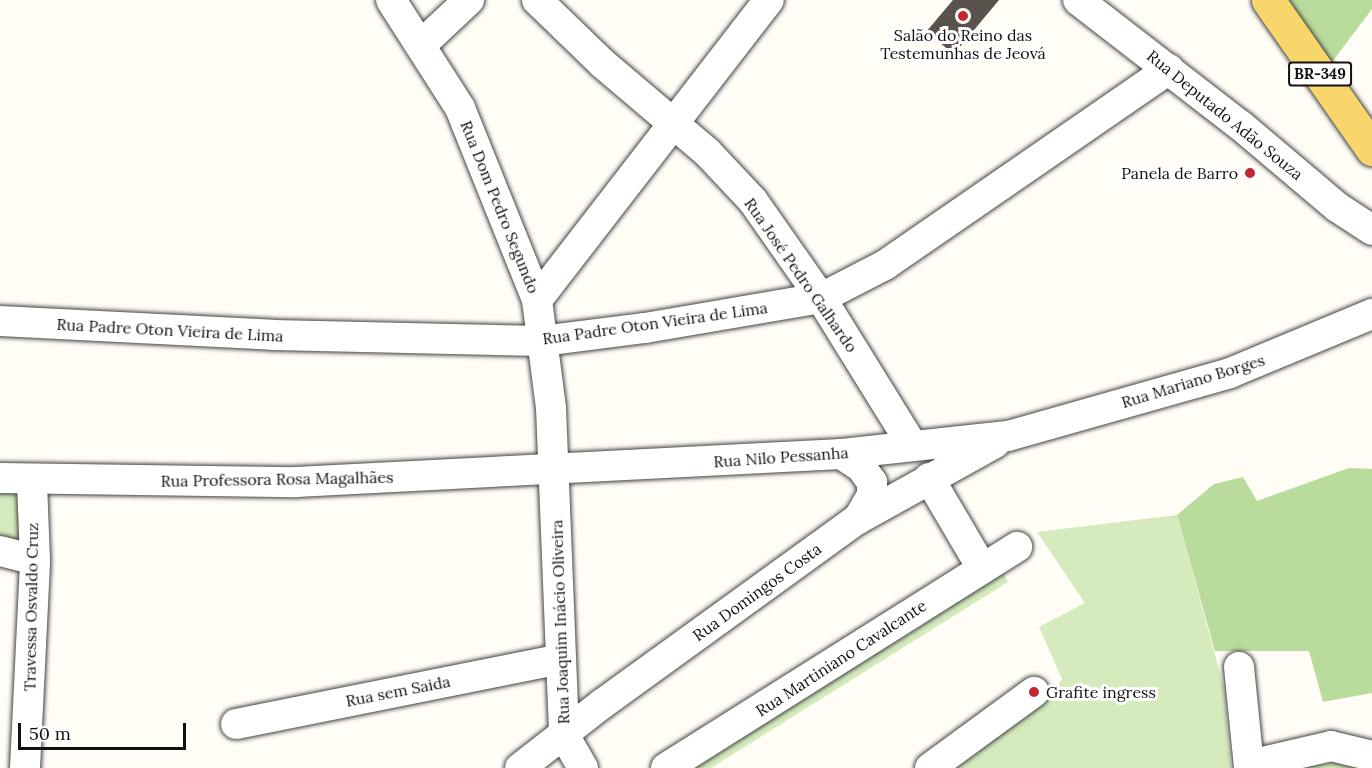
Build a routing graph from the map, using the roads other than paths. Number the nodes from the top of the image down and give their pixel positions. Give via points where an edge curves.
1 (391, 0) edge
2 (469, 0) edge
3 (537, 0) edge
4 (769, 0) edge
5 (1077, 0) edge
6 (1268, 0) edge
7 (421, 45) junction
8 (1168, 69) junction
9 (674, 124) junction
10 (1372, 149) edge
11 (1372, 230) edge
12 (821, 298) junction
13 (537, 300) junction
14 (1372, 314) edge
15 (0, 321) edge
16 (542, 341) junction
17 (1008, 436) junction
18 (912, 445) junction
19 (841, 454) junction
20 (554, 470) junction
21 (0, 478) edge
22 (929, 478) junction
23 (32, 481) junction
24 (858, 519) junction
25 (1017, 547) dead end
26 (0, 551) edge
27 (35, 560) junction
28 (982, 568) junction
29 (560, 658) junction
30 (1239, 667) dead end
31 (1034, 692) dead end
32 (236, 724) dead end
33 (564, 735) junction
34 (1372, 756) edge
35 (1249, 766) edge
36 (25, 768) edge
37 (520, 768) edge
38 (583, 768) edge
39 (666, 768) edge
40 (930, 768) edge

1 - 7 street, Rua Dom Pedro Segundo
2 - 7 street
3 - 9 street, Rua José Pedro Galhardo
4 - 9 street
5 - 8 street, Rua Deputado Adão Souza
6 - 10 main road, BR-349
7 - 13 street, Rua Dom Pedro Segundo via 460,108
8 - 11 street, Rua Deputado Adão Souza via 1337,207
8 - 12 street, Rua Padre Oton Vieira de Lima via 885,265
9 - 12 street, Rua José Pedro Galhardo via 753,201
9 - 13 street
12 - 16 street, Rua Padre Oton Vieira de Lima
12 - 18 street, Rua José Pedro Galhardo
13 - 16 street, Rua Dom Pedro Segundo
14 - 17 street, Rua Mariano Borges via 1230,373
15 - 16 street, Rua Padre Oton Vieira de Lima via 273,335
16 - 20 street, Rua Dom Pedro Segundo
17 - 18 street, Rua Nilo Pessanha
17 - 22 street, Rua Domingos Costa
18 - 19 street, Rua Nilo Pessanha
19 - 20 street, Rua Nilo Pessanha
19 - 24 street via 861,466 872,482 872,495
20 - 23 street, Rua Professora Rosa Magalhães via 296,482
20 - 29 street, Rua Joaquim Inácio Oliveira
21 - 23 street, Rua Professora Rosa Magalhães
22 - 24 street, Rua Domingos Costa
22 - 28 street
23 - 27 street, Travessa Osvaldo Cruz
24 - 33 street, Rua Domingos Costa
25 - 28 street, Rua Martiniano Cavalcante
26 - 27 street
27 - 36 street, Travessa Osvaldo Cruz
28 - 39 street, Rua Martiniano Cavalcante
29 - 32 street, Rua sem Saida
29 - 33 street, Rua Joaquim Inácio Oliveira
30 - 35 street
31 - 40 street
33 - 37 street, Rua Domingos Costa
33 - 38 street, Rua Joaquim Inácio Oliveira
34 - 35 street via 1331,746

